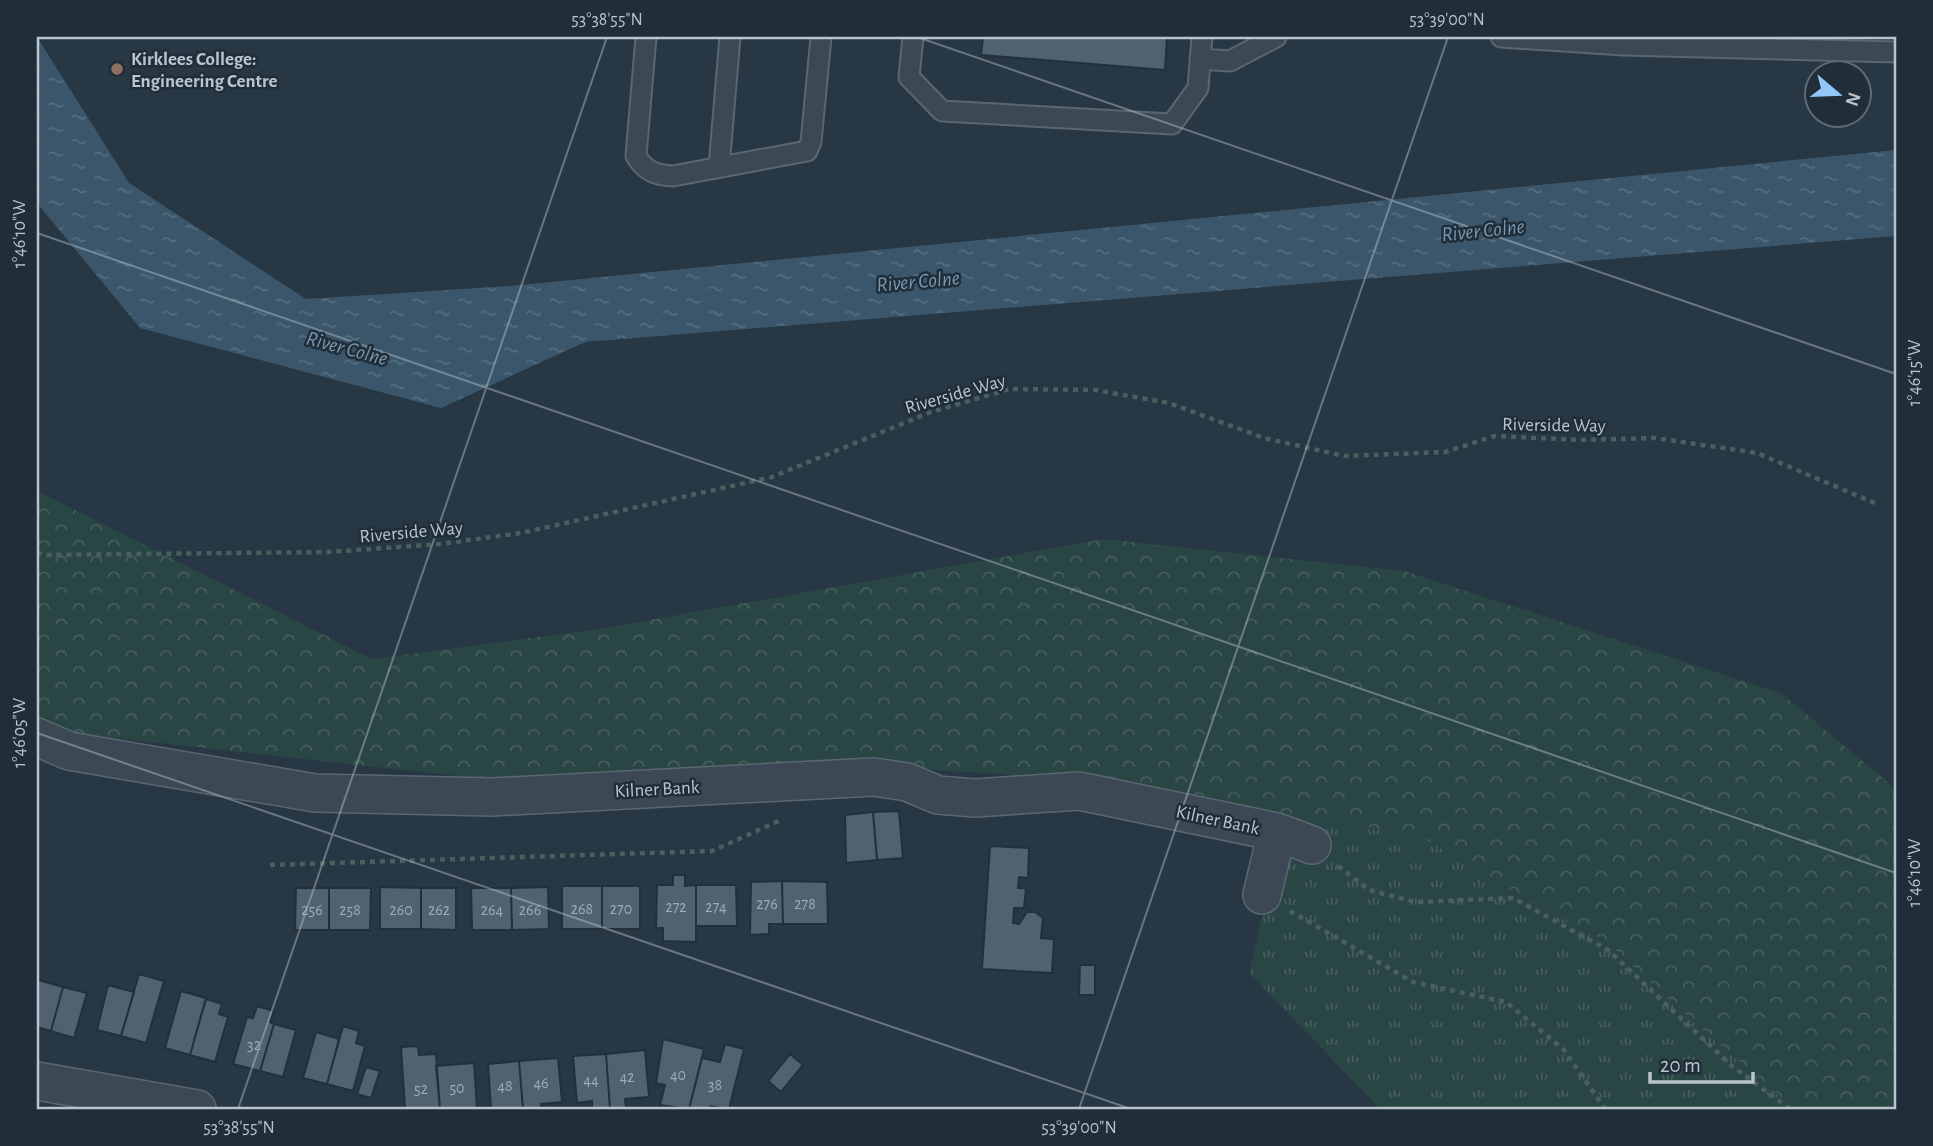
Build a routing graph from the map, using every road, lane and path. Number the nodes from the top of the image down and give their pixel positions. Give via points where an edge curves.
1 (646, 37) edge
2 (730, 37) edge
3 (821, 37) edge
4 (913, 37) edge
5 (1202, 37) edge
6 (1276, 37) edge
7 (1501, 37) edge
8 (1896, 52) edge
9 (1200, 59) junction
10 (719, 167) junction
11 (1877, 505) dead end
12 (37, 552) edge
13 (37, 737) edge
14 (1277, 832) junction
15 (1312, 845) joint
16 (712, 852) dead end
17 (270, 864) dead end
18 (1262, 895) joint
19 (37, 1081) edge
20 (197, 1109) edge
21 (1605, 1109) edge
22 (1790, 1109) edge

1 - 10 lane via 636,156 644,168 658,175
2 - 10 lane
3 - 10 lane via 807,150
4 - 9 lane via 909,77 942,111 1172,124 1198,88
5 - 9 lane
6 - 9 lane via 1230,61
7 - 8 lane
11 - 12 path, Riverside Way via 1757,453 1655,438 1495,436 1445,452 1344,456 1264,438 1169,403 1095,390 1010,389 932,412 772,477 521,533 329,552
13 - 14 street, Kilner Bank via 69,751 315,793 492,797 874,777 907,782 938,795 975,798 1079,791
14 - 15 street, Kilner Bank
14 - 18 street, Kilner Bank
15 - 22 path via 1369,890 1415,902 1513,898 1608,950 1732,1066
16 - 17 path
18 - 21 path via 1413,982 1506,1002 1564,1050
19 - 20 street

